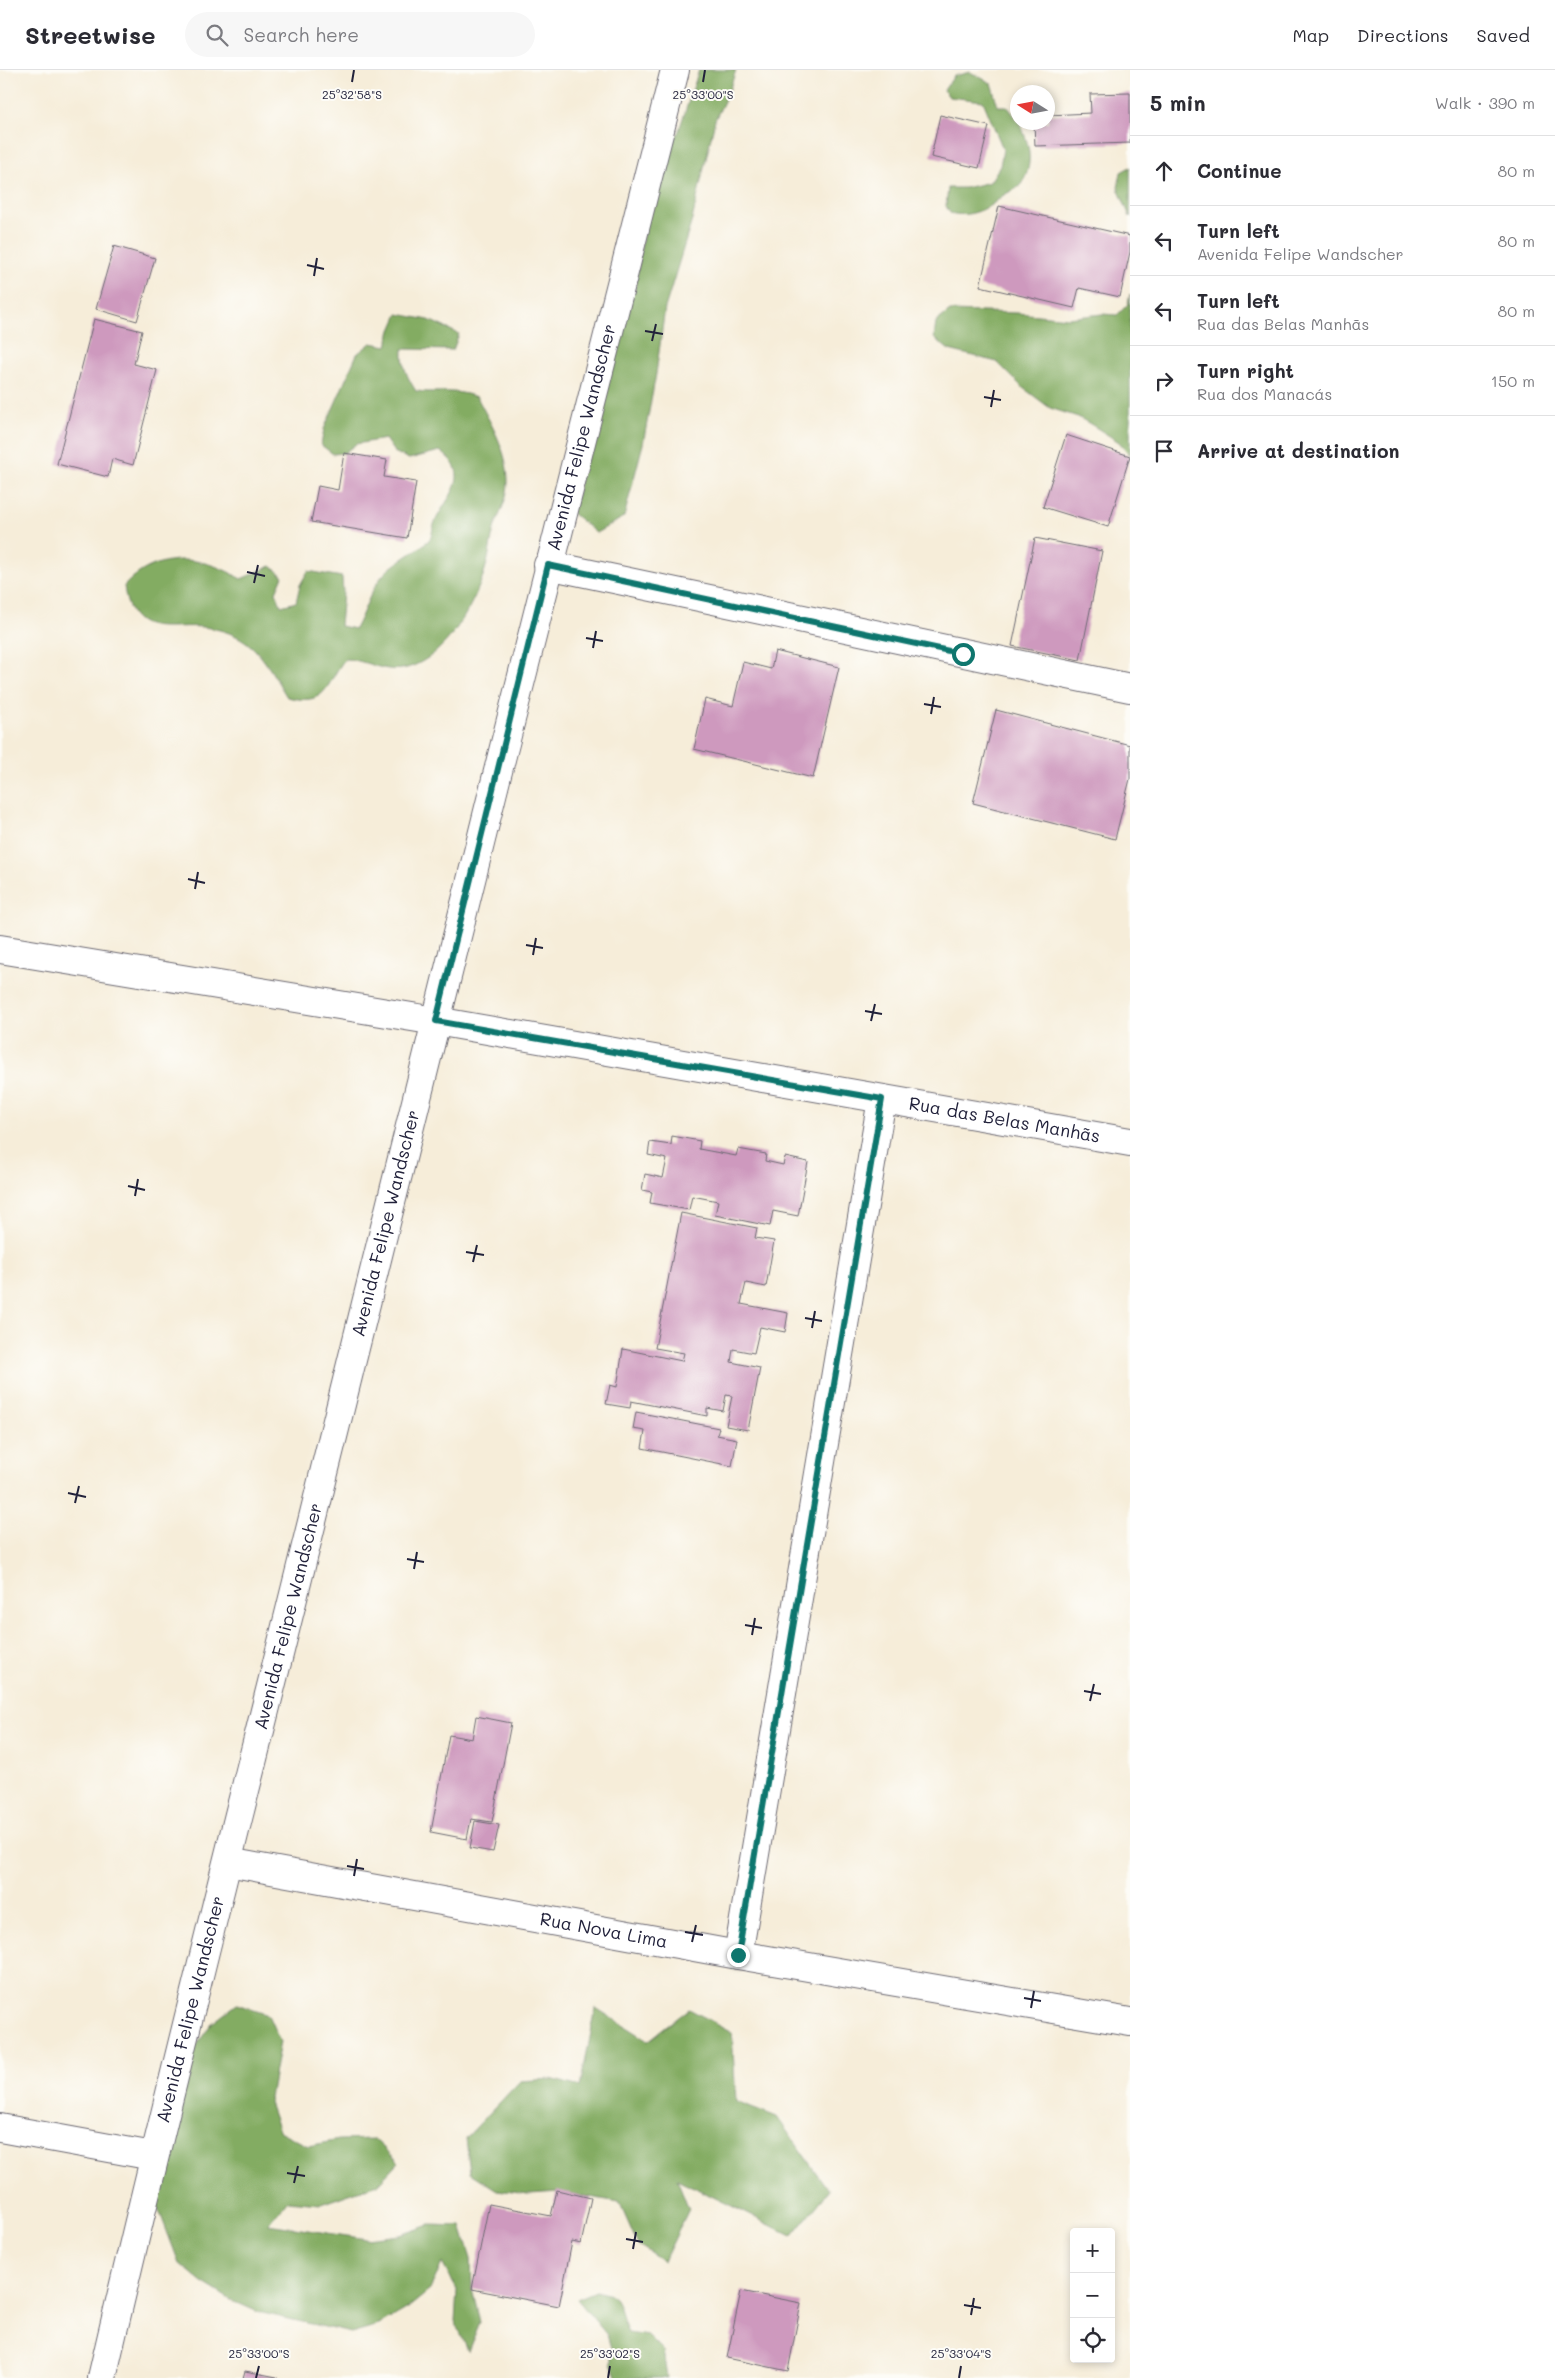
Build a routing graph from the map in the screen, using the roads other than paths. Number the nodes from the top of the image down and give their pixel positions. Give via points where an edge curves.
1 (675, 70) edge
2 (548, 565) junction
3 (1130, 688) edge
4 (0, 949) edge
5 (436, 1021) junction
6 (882, 1099) junction
7 (1130, 1142) edge
8 (228, 1862) junction
9 (738, 1955) junction
10 (1130, 2022) edge
11 (0, 2128) edge
12 (153, 2156) junction
13 (102, 2378) edge

1 - 2 street, Avenida Felipe Wandscher
2 - 3 street
2 - 5 street, Avenida Felipe Wandscher
4 - 5 street, Rua das Belas Manhãs
5 - 6 street, Rua das Belas Manhãs
5 - 8 street, Avenida Felipe Wandscher
6 - 7 street, Rua das Belas Manhãs
6 - 9 street
8 - 9 street, Rua Nova Lima
8 - 12 street, Avenida Felipe Wandscher
9 - 10 street, Rua Nova Lima
11 - 12 street
12 - 13 street, Avenida Felipe Wandscher

